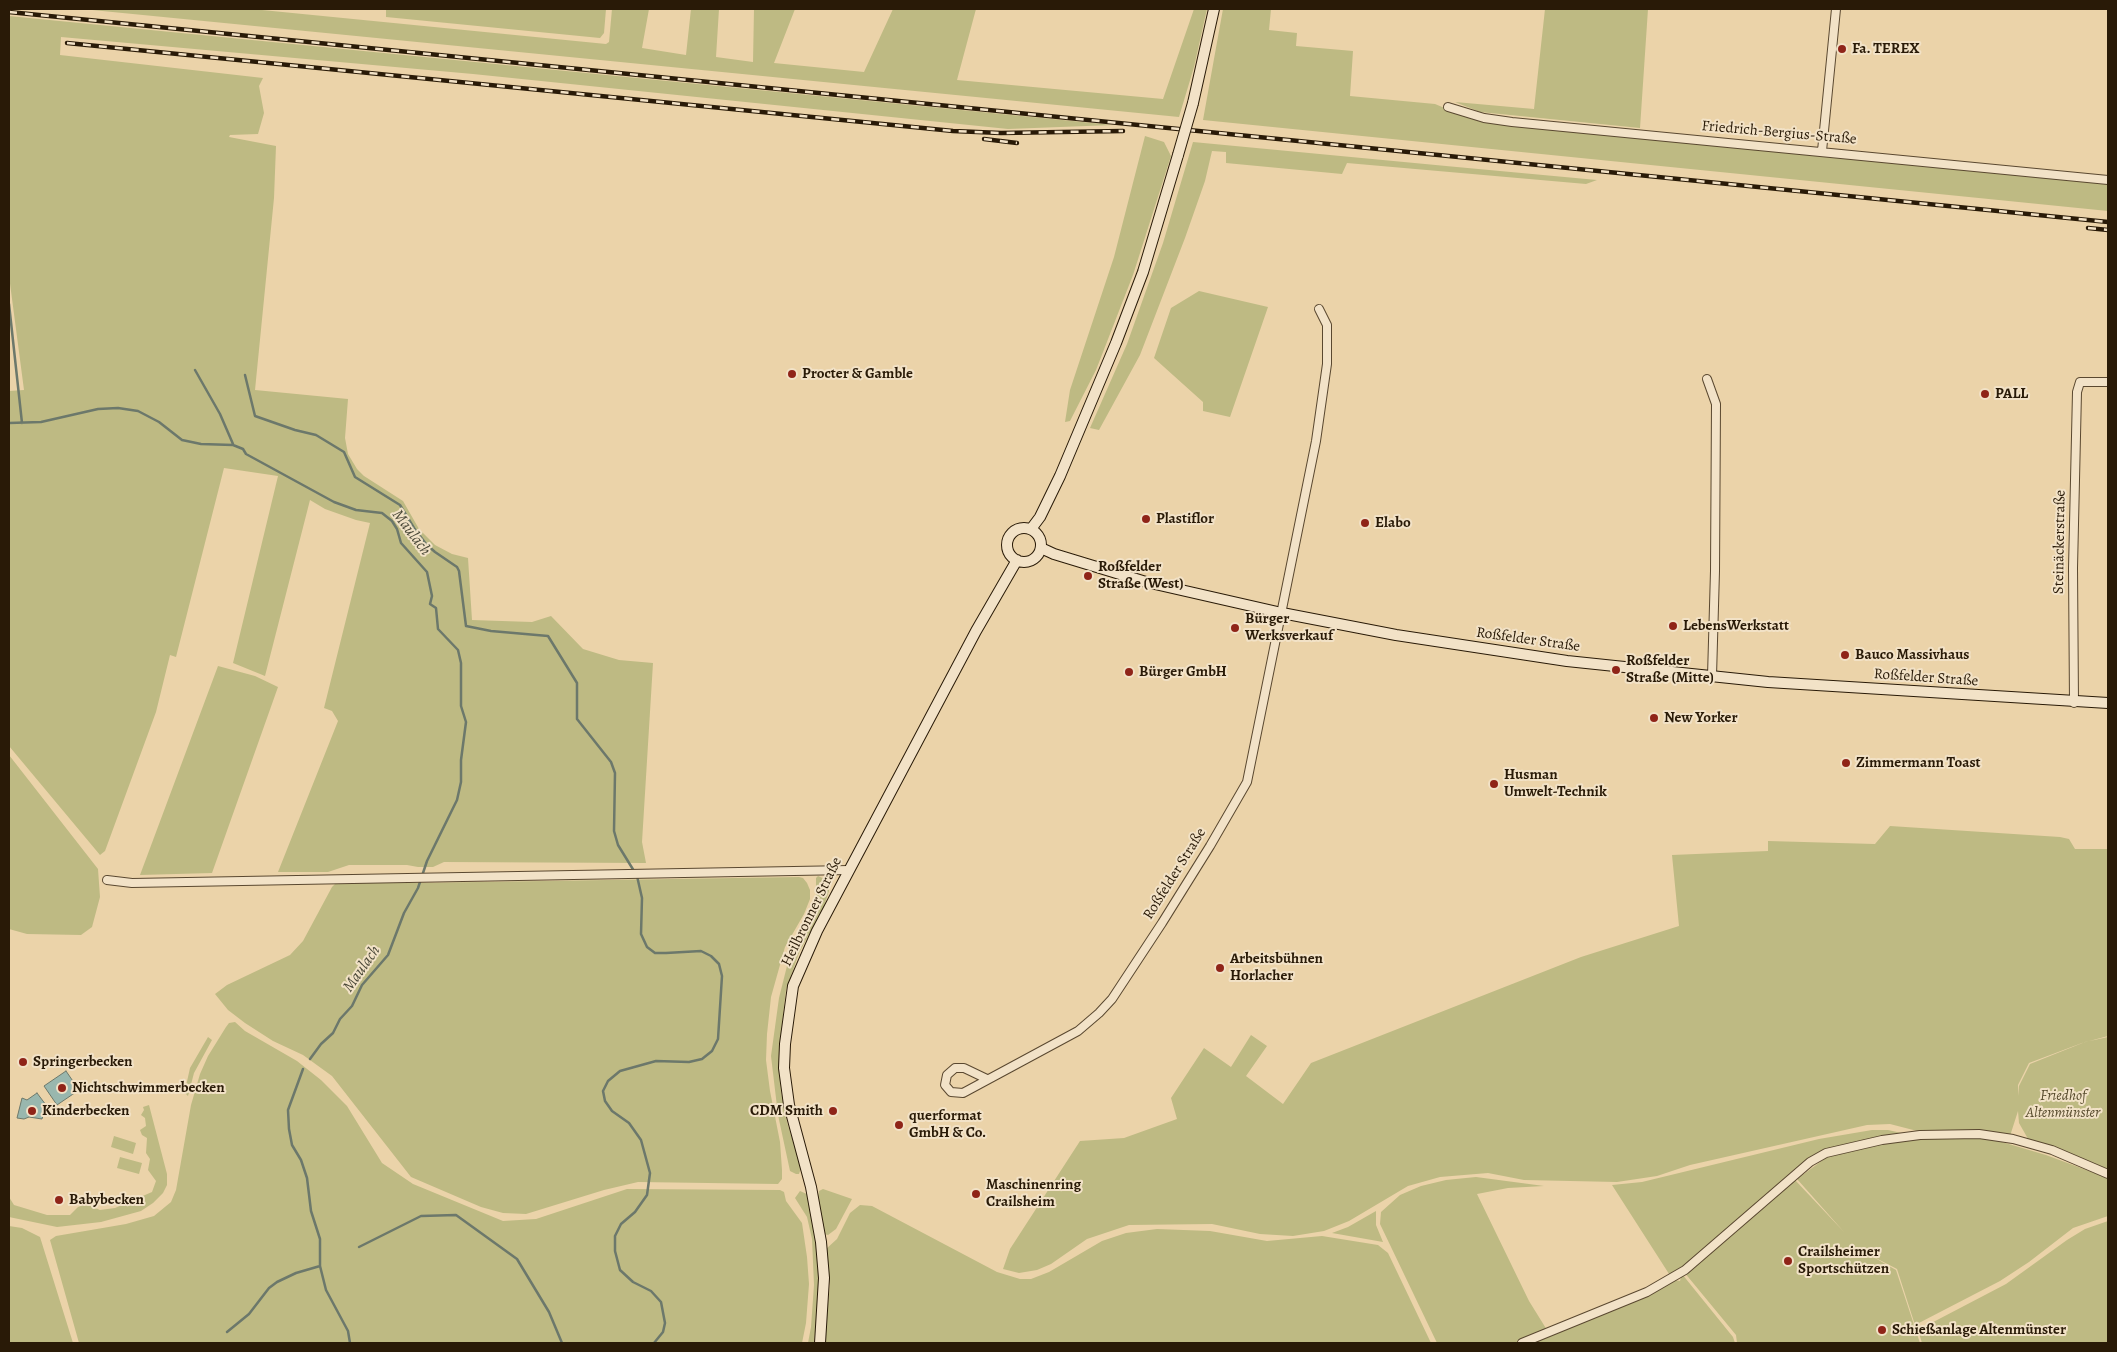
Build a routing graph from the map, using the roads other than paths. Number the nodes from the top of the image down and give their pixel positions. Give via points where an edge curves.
1 (1214, 9) edge
2 (1836, 9) edge
3 (1448, 107) dead end
4 (1822, 151) junction
5 (2108, 180) edge
6 (1319, 309) dead end
7 (1707, 379) dead end
8 (2108, 382) edge
9 (1031, 529) junction
10 (1041, 548) junction
11 (1017, 560) junction
12 (1282, 613) junction
13 (1712, 676) junction
14 (2074, 703) junction
15 (2108, 703) edge
16 (849, 870) junction
17 (107, 880) dead end
18 (987, 1078) junction
19 (2108, 1174) edge
20 (820, 1343) edge
21 (1522, 1343) edge

1 - 9 main road, bridge via 1193,102 1143,272 1060,476
2 - 4 street
3 - 4 street, Friedrich-Bergius-Straße via 1512,122
4 - 5 street, Friedrich-Bergius-Straße
6 - 12 street, Roßfelder Straße via 1327,325 1327,364 1316,440
7 - 13 street via 1716,404
8 - 14 street, Steinäckerstraße via 2080,382 2077,392
9 - 10 main road via 1037,534
9 - 11 main road via 1014,530 1007,541 1010,556
10 - 11 main road via 1028,561
10 - 12 main road, Roßfelder Straße via 1146,582
11 - 16 main road, Heilbronner Straße
12 - 13 main road, Roßfelder Straße via 1484,649
12 - 18 street, Roßfelder Straße via 1247,782 1162,923 1112,1000 1086,1025
13 - 14 main road, Roßfelder Straße
14 - 15 main road, Roßfelder Straße
16 - 17 street
16 - 20 main road, Heilbronner Straße via 808,947 793,986 785,1044 784,1068 789,1105 811,1187 821,1242 824,1278
18 - 18 street, Roßfelder Straße via 963,1093 951,1092 945,1085 947,1074 955,1068 964,1068
19 - 21 street via 2052,1150 2013,1139 1971,1134 1920,1135 1826,1153 1810,1162 1685,1270 1647,1292

